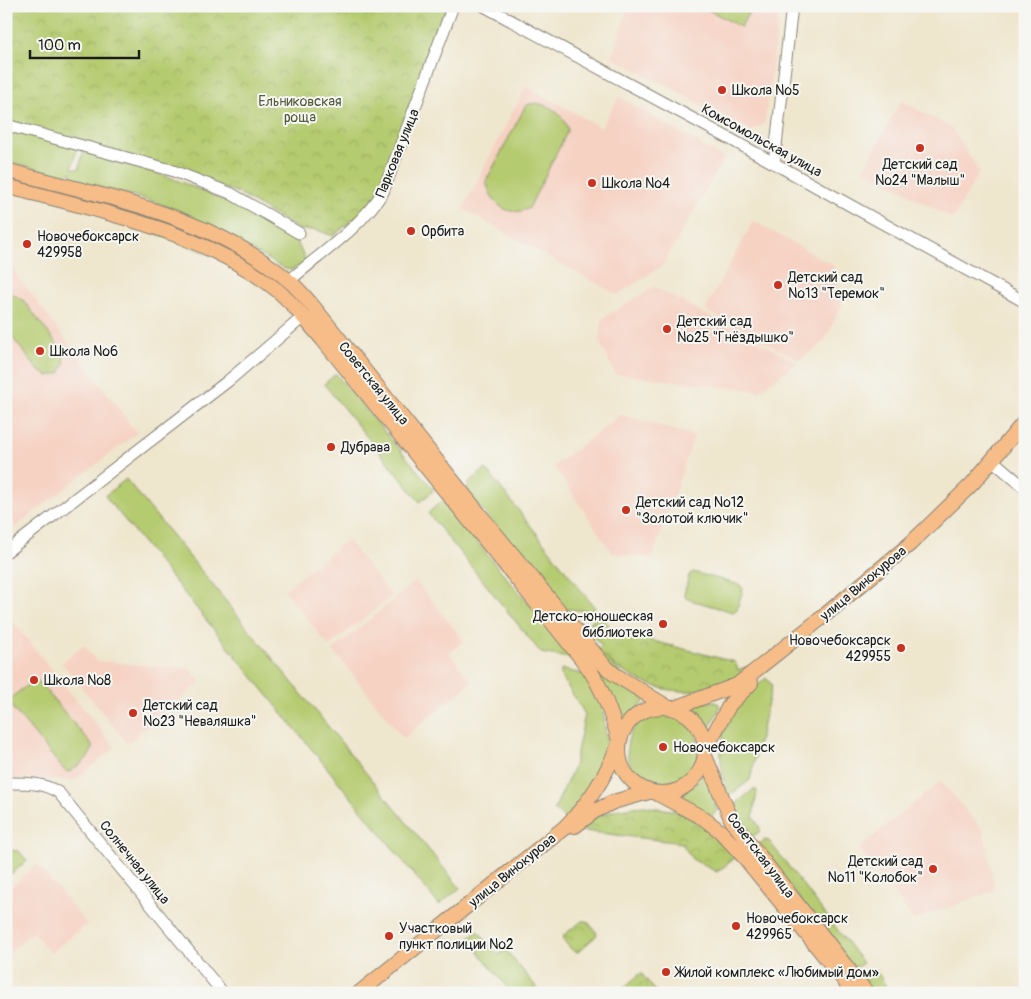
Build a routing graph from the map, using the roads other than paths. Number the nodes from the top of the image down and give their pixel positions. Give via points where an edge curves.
1 (452, 6) edge
2 (484, 6) edge
3 (792, 6) edge
4 (6, 125) edge
5 (774, 163) junction
6 (6, 170) edge
7 (6, 186) edge
8 (299, 234) dead end
9 (289, 281) junction
10 (278, 291) junction
11 (1025, 302) edge
12 (303, 317) junction
13 (1025, 421) edge
14 (1025, 432) edge
15 (995, 463) junction
16 (974, 487) junction
17 (1025, 488) edge
18 (6, 552) edge
19 (670, 707) junction
20 (619, 743) junction
21 (705, 753) junction
22 (6, 783) edge
23 (653, 792) junction
24 (371, 988) edge
25 (223, 993) edge
26 (359, 993) edge
27 (852, 993) edge
28 (867, 993) edge

1 - 9 street, Парковая улица via 383,192 357,223
2 - 5 street, Комсомольская улица
3 - 5 street
4 - 8 street via 171,170 230,193
5 - 11 street, Комсомольская улица
6 - 9 main road, Советская улица via 175,217 235,246
7 - 10 main road, Советская улица via 122,216 172,233 228,260
9 - 10 main road, Парковая улица
9 - 19 main road, Советская улица via 312,305 593,653 614,674
10 - 12 main road, Советская улица
12 - 18 street via 219,387
12 - 20 main road, Советская улица via 590,670 603,693
13 - 15 main road, улица Винокурова
14 - 15 main road, улица Винокурова
15 - 16 main road, улица Винокурова
15 - 17 street
16 - 19 main road, улица Винокурова via 910,544 737,685
16 - 21 main road, улица Винокурова via 941,526 899,564 739,694 724,713
19 - 20 main road via 656,706 638,713 626,724
19 - 21 main road via 683,712 696,723 703,737
20 - 23 main road via 620,764 624,772 635,784
20 - 24 main road, улица Винокурова via 592,796 564,828
21 - 23 main road via 697,775 686,786 671,792
21 - 28 main road, Советская улица via 728,814 737,828
22 - 25 street, Солнечная улица via 40,784 59,793
23 - 24 main road, улица Винокурова via 613,802 595,811
23 - 27 main road, Советская улица via 703,818 720,831
24 - 26 main road, улица Винокурова

